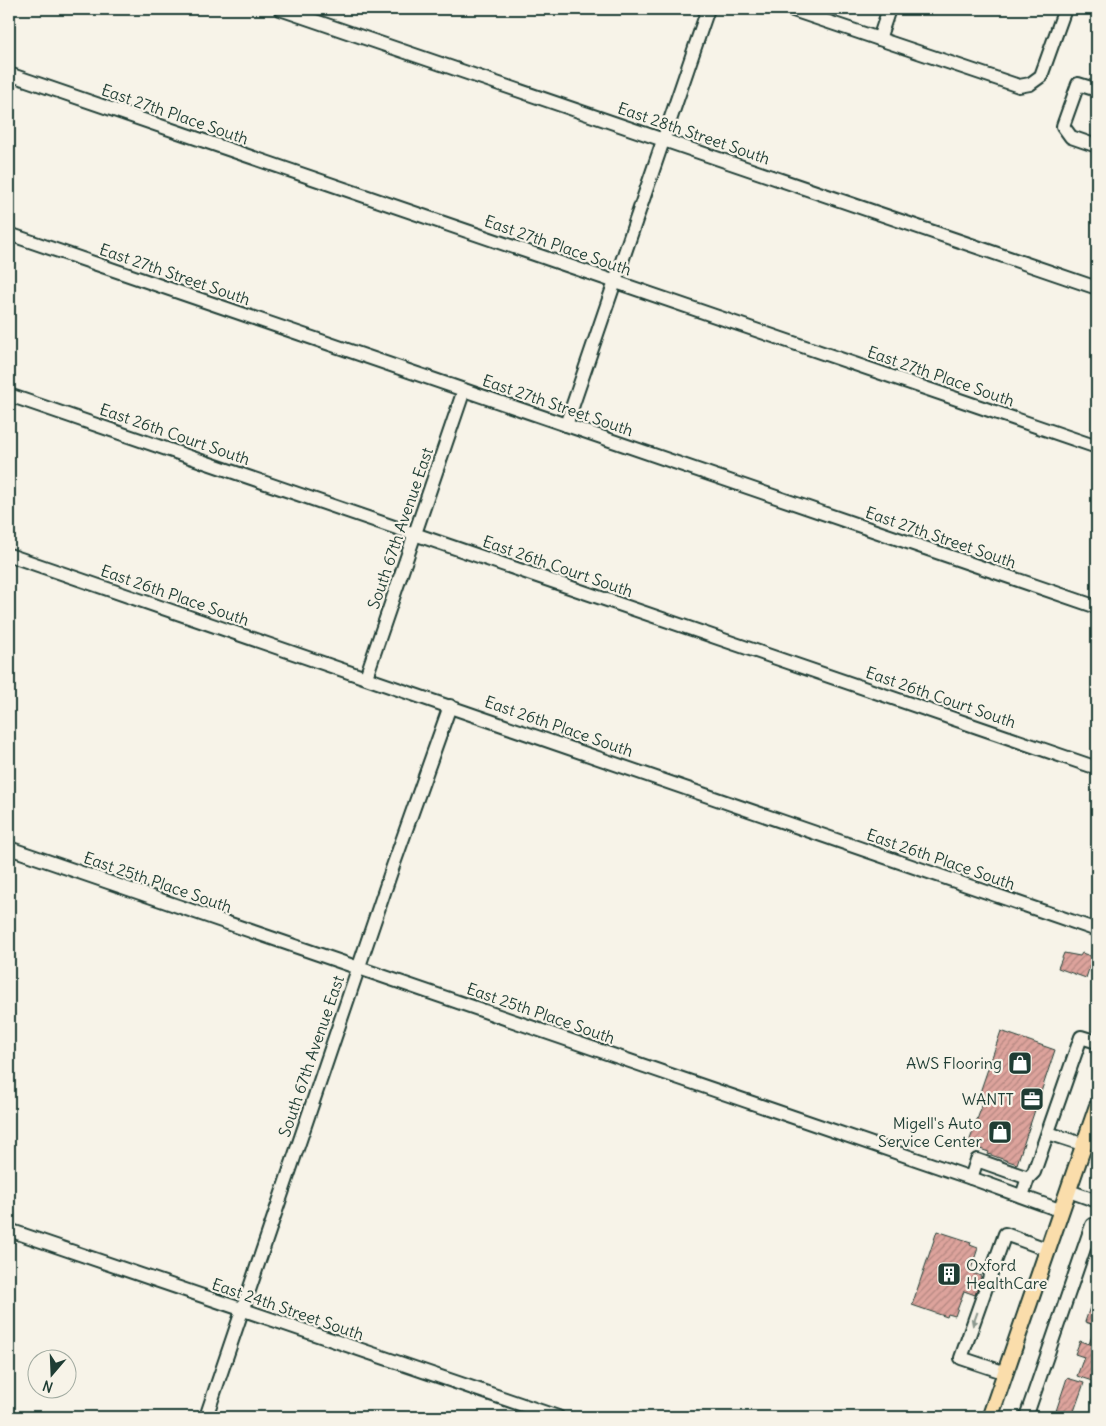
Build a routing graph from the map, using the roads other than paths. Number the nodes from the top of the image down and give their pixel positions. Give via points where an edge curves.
1 (280, 9) edge
2 (708, 9) edge
3 (790, 9) edge
4 (889, 9) edge
5 (1065, 9) edge
6 (879, 39) junction
7 (9, 74) edge
8 (1097, 90) edge
9 (664, 140) junction
10 (1097, 146) edge
11 (9, 234) edge
12 (615, 282) junction
13 (1097, 288) edge
14 (464, 390) junction
15 (9, 395) edge
16 (566, 425) junction
17 (1097, 447) edge
18 (416, 534) junction
19 (9, 555) edge
20 (1097, 607) edge
21 (366, 677) junction
22 (450, 706) junction
23 (1097, 768) edge
24 (9, 848) edge
25 (1097, 930) edge
26 (359, 968) junction
27 (1097, 1042) edge
28 (1097, 1107) edge
29 (1094, 1125) edge
30 (1048, 1133) junction
31 (1085, 1145) junction
32 (971, 1178) junction
33 (1028, 1178) junction
34 (1068, 1191) junction
35 (1022, 1196) junction
36 (1097, 1202) edge
37 (1062, 1211) junction
38 (1092, 1224) dead end
39 (9, 1230) edge
40 (1048, 1250) junction
41 (241, 1310) junction
42 (1006, 1373) junction
43 (206, 1417) edge
44 (558, 1417) edge
45 (990, 1417) edge
46 (1026, 1417) edge

1 - 9 street, East 28th Street South
2 - 9 street
3 - 6 street
4 - 6 street
5 - 6 street via 1041,76 1025,86
7 - 12 street, East 27th Place South
8 - 10 street via 1078,84 1063,126 1071,138
9 - 12 street
9 - 13 street, East 28th Street South
11 - 14 street, East 27th Street South
12 - 16 street
12 - 17 street, East 27th Place South
14 - 16 street, East 27th Street South
14 - 18 street, South 67th Avenue East
15 - 18 street, East 26th Court South
16 - 20 street, East 27th Street South
18 - 21 street, South 67th Avenue East
18 - 23 street, East 26th Court South
19 - 21 street, East 26th Place South
21 - 22 street, East 26th Place South
22 - 25 street, East 26th Place South
22 - 26 street, South 67th Avenue East
24 - 26 street, East 25th Place South
26 - 32 street, East 25th Place South
26 - 41 street, South 67th Avenue East
27 - 30 street via 1081,1037
28 - 29 main road
29 - 31 main road
30 - 31 street
30 - 33 street via 1034,1172
31 - 34 main road
32 - 33 street via 977,1160
32 - 35 street, East 25th Place South
33 - 35 street
34 - 36 street
34 - 37 main road
35 - 37 street, East 25th Place South
37 - 40 main road
38 - 46 street
39 - 41 street, East 24th Street South
40 - 42 main road
40 -> 42 street via 1004,1234 961,1358
41 - 43 street, South 67th Avenue East
41 - 44 street, East 24th Street South
42 - 45 main road

